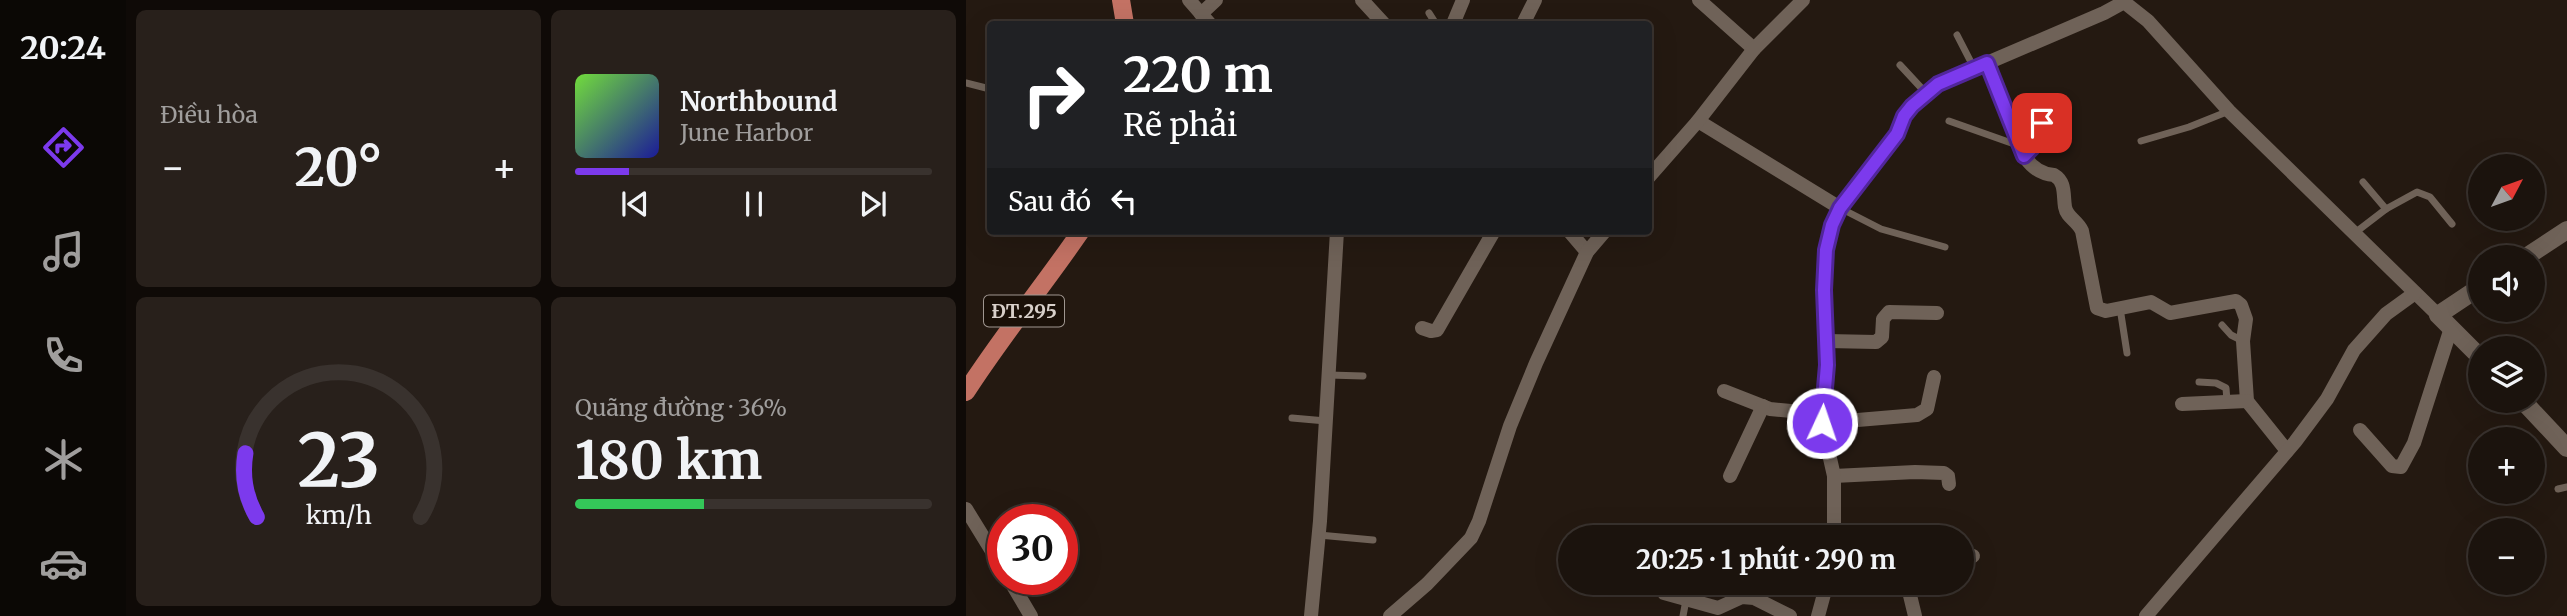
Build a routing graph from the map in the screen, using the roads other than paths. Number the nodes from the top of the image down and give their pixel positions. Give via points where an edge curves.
1 (1216, 0) edge
2 (1362, 0) edge
3 (1463, 0) edge
4 (1535, 0) edge
5 (1699, 0) edge
6 (1803, 0) edge
7 (1190, 1) edge
8 (2125, 1) edge
9 (1122, 2) edge
10 (1429, 13) dead end
11 (1205, 19) edge
12 (1125, 21) edge
13 (1381, 21) edge
14 (1434, 21) edge
15 (1454, 21) edge
16 (1524, 21) edge
17 (1957, 35) dead end
18 (1754, 49) junction
19 (1900, 65) dead end
20 (1980, 66) junction
21 (966, 83) edge
22 (987, 88) edge
23 (1925, 92) junction
24 (2229, 111) junction
25 (2049, 118) dead end
26 (1698, 121) junction
27 (1949, 121) dead end
28 (2141, 141) dead end
29 (2021, 151) junction
30 (1652, 173) edge
31 (2363, 182) dead end
32 (1840, 208) junction
33 (2386, 209) junction
34 (2452, 224) dead end
35 (2567, 230) edge
36 (2356, 232) junction
37 (1078, 235) edge
38 (1337, 235) edge
39 (1492, 235) edge
40 (1572, 235) edge
41 (1602, 235) edge
42 (2544, 245) edge
43 (1945, 247) dead end
44 (1587, 252) junction
45 (2415, 293) junction
46 (2468, 299) edge
47 (2120, 308) junction
48 (1937, 313) dead end
49 (2445, 322) junction
50 (2222, 325) dead end
51 (1422, 328) dead end
52 (1827, 341) junction
53 (2243, 341) junction
54 (2468, 345) edge
55 (2126, 353) dead end
56 (1329, 375) junction
57 (1363, 376) dead end
58 (1934, 377) dead end
59 (2199, 382) dead end
60 (1724, 391) dead end
61 (966, 392) edge
62 (2247, 401) junction
63 (2227, 402) junction
64 (2182, 404) dead end
65 (1763, 407) junction
66 (2534, 413) edge
67 (1292, 418) dead end
68 (1823, 419) junction
69 (1326, 421) junction
70 (2360, 430) dead end
71 (2567, 448) edge
72 (2287, 451) junction
73 (1730, 476) dead end
74 (1834, 476) junction
75 (1949, 484) dead end
76 (966, 509) edge
77 (1834, 525) edge
78 (1319, 536) junction
79 (1373, 540) dead end
80 (987, 543) edge
81 (1019, 595) edge
82 (1670, 595) edge
83 (1823, 595) edge
84 (1911, 595) edge
85 (1686, 600) junction
86 (1031, 616) edge
87 (1311, 616) edge
88 (1390, 616) edge
89 (1683, 616) edge
90 (1790, 616) edge
91 (1818, 616) edge
92 (1915, 616) edge
93 (2146, 616) edge

1 - 11 street
2 - 13 street
3 - 15 street
4 - 16 street
5 - 18 street
6 - 18 street
7 - 11 street
8 - 20 street
8 - 24 street
9 - 12 main road
10 - 14 lane
17 - 20 lane
18 - 26 street
19 - 23 lane
20 - 23 street
20 - 29 street
21 - 22 lane
23 - 32 street
24 - 28 lane
24 - 36 street
25 - 29 lane via 2039,126 2032,148
26 - 30 street
26 - 32 street
27 - 29 lane
29 - 47 street via 2036,169 2063,184 2066,210 2082,231 2097,308
31 - 33 lane
32 - 43 lane via 1881,229
32 - 52 street via 1826,250
33 - 34 lane via 2417,192 2431,197
33 - 36 lane
35 - 42 street
36 - 45 street
37 - 61 main road, ĐT.295
38 - 56 street
39 - 51 street via 1437,330
40 - 44 street
41 - 44 street
44 - 88 street via 1535,363 1471,538
45 - 49 street
45 - 72 street via 2386,314 2354,350 2327,399
46 - 49 street
47 - 53 street via 2151,302 2170,313 2233,300 2241,305 2246,319
47 - 55 lane
48 - 52 street via 1889,312 1882,337 1876,342
49 - 54 street
49 - 70 street via 2414,443 2401,467 2392,466
50 - 53 lane
52 - 68 street
53 - 62 street
56 - 57 lane
56 - 69 street
58 - 68 street via 1927,409 1917,415
59 - 63 lane via 2226,388
60 - 65 street
62 - 63 street
62 - 72 street
63 - 64 street
65 - 68 street
65 - 73 street
66 - 71 street
67 - 69 lane
68 - 74 street
69 - 78 street
72 - 93 street
74 - 75 street via 1944,473
74 - 77 street
76 - 80 street
78 - 79 lane
78 - 87 street
81 - 86 street
82 - 85 street
83 - 91 street
84 - 92 street
85 - 89 lane
85 - 90 street via 1718,608 1742,597 1754,598

